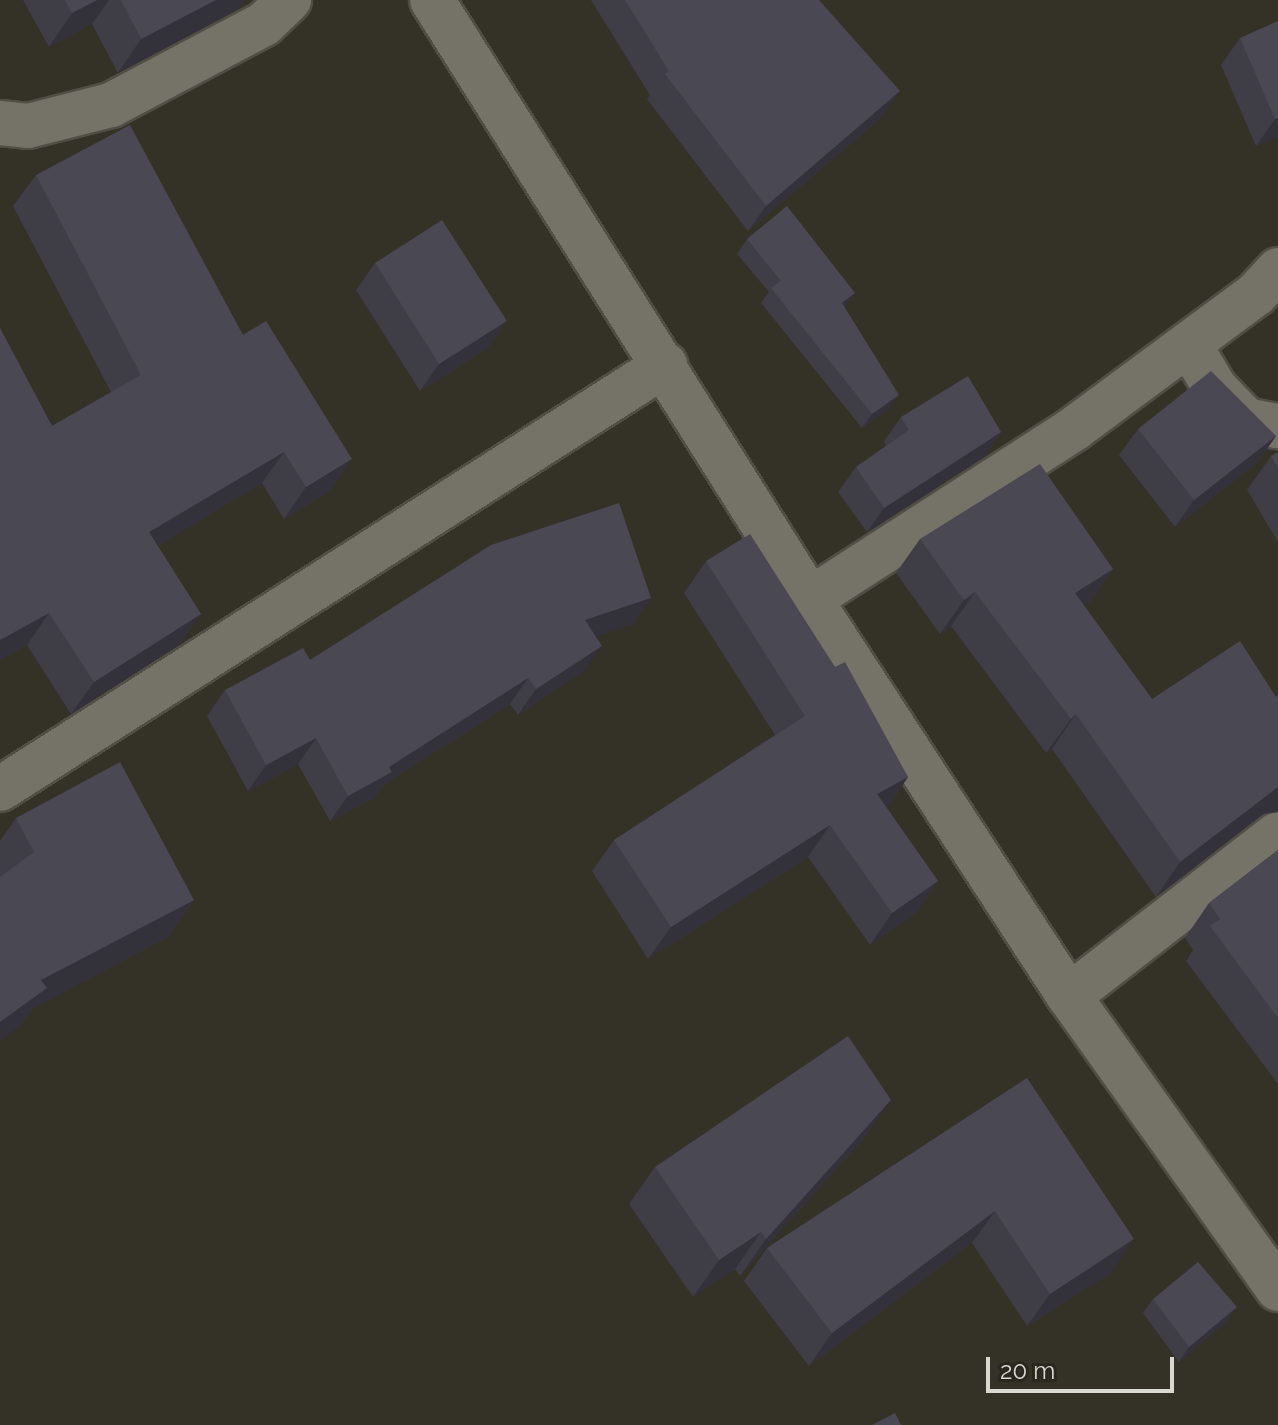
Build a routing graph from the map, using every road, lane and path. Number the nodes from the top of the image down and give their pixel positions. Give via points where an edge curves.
1 (289, 0) edge
2 (432, 0) edge
3 (0, 123) edge
4 (1278, 270) edge
5 (1189, 344) junction
6 (665, 365) junction
7 (1278, 426) edge
8 (810, 599) junction
9 (0, 789) edge
10 (1278, 834) edge
11 (1069, 996) junction
12 (1278, 1289) edge

1 - 3 street via 264,24 111,105 28,126
2 - 6 street
4 - 5 street via 1256,294
5 - 7 street via 1215,388 1246,420
5 - 8 street via 1075,428
6 - 8 street
6 - 9 street
8 - 11 street
10 - 11 street
11 - 12 street

